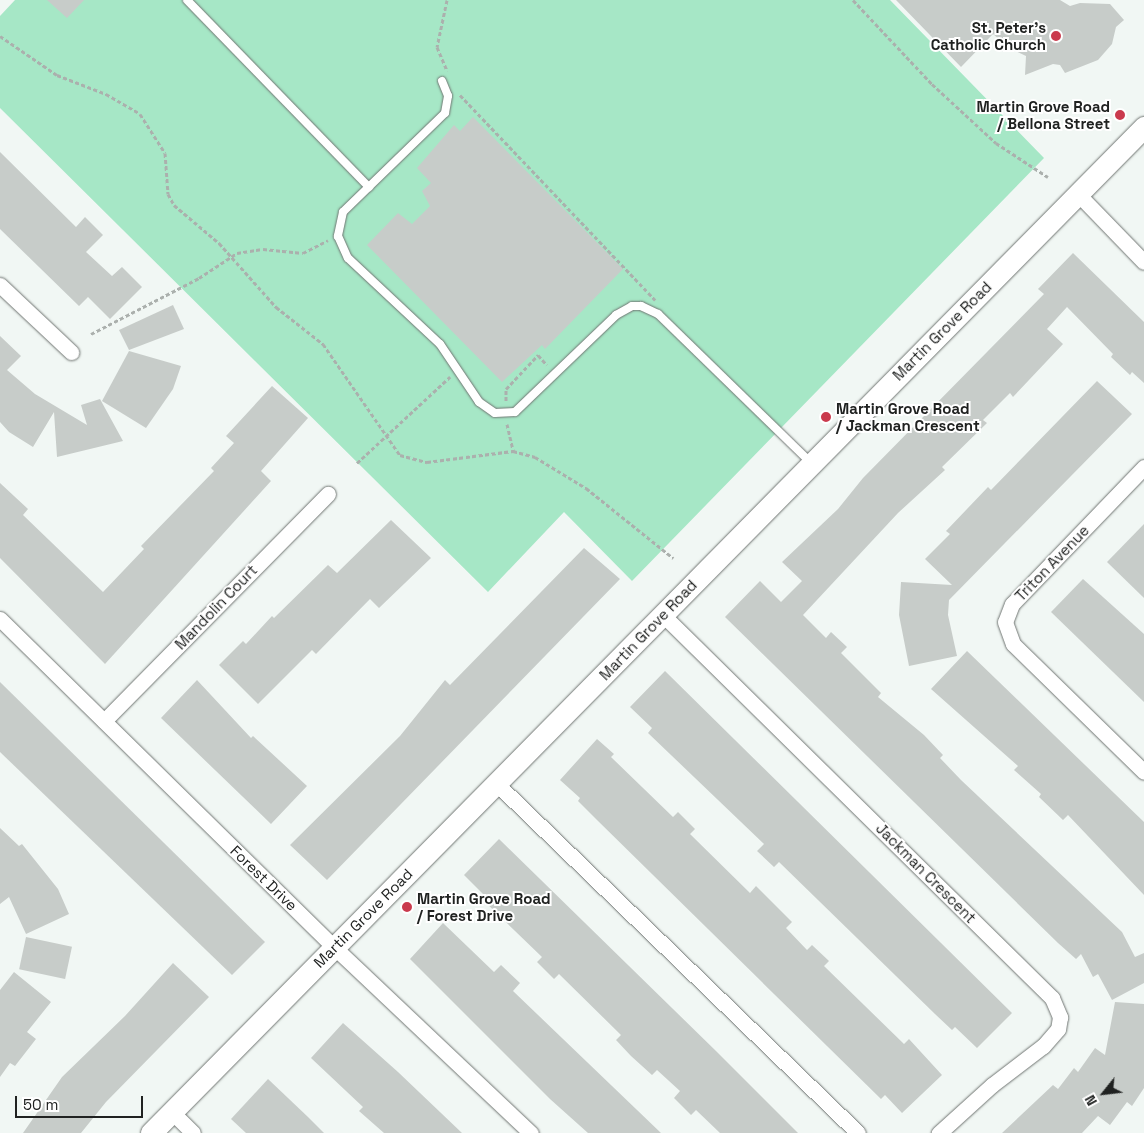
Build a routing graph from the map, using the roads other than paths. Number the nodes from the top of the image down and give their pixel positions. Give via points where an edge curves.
1 (187, 0) edge
2 (444, 84) road end
3 (1144, 127) edge
4 (369, 187) junction
5 (1079, 195) junction
6 (1144, 262) edge
7 (0, 285) edge
8 (70, 352) dead end
9 (810, 462) junction
10 (1144, 467) edge
11 (328, 494) dead end
12 (663, 615) junction
13 (0, 618) edge
14 (104, 722) junction
15 (1144, 772) edge
16 (497, 784) junction
17 (334, 947) junction
18 (171, 1111) junction
19 (151, 1133) edge
20 (193, 1133) edge
21 (531, 1133) edge
22 (858, 1133) edge
23 (939, 1133) edge

1 - 4 lane
2 - 4 lane via 448,105 444,113
3 - 5 street, Martin Grove Road
4 - 9 lane via 343,212 338,236 348,258 440,344 486,409 505,414 515,412 623,309 641,306 658,314
5 - 6 street
5 - 9 street, Martin Grove Road
7 - 8 street
9 - 12 street, Martin Grove Road
10 - 15 street, Triton Avenue via 1012,604 1005,622 1013,644
11 - 14 street, Mandolin Court
12 - 16 street, Martin Grove Road
12 - 23 street, Jackman Crescent via 1052,998 1060,1017 1058,1029 1044,1046 992,1085
13 - 14 street, Forest Drive
14 - 17 street, Forest Drive
16 - 17 street, Martin Grove Road
16 - 22 street
17 - 18 street, Martin Grove Road
17 - 21 street, Forest Drive
18 - 19 street, Martin Grove Road
18 - 20 street

